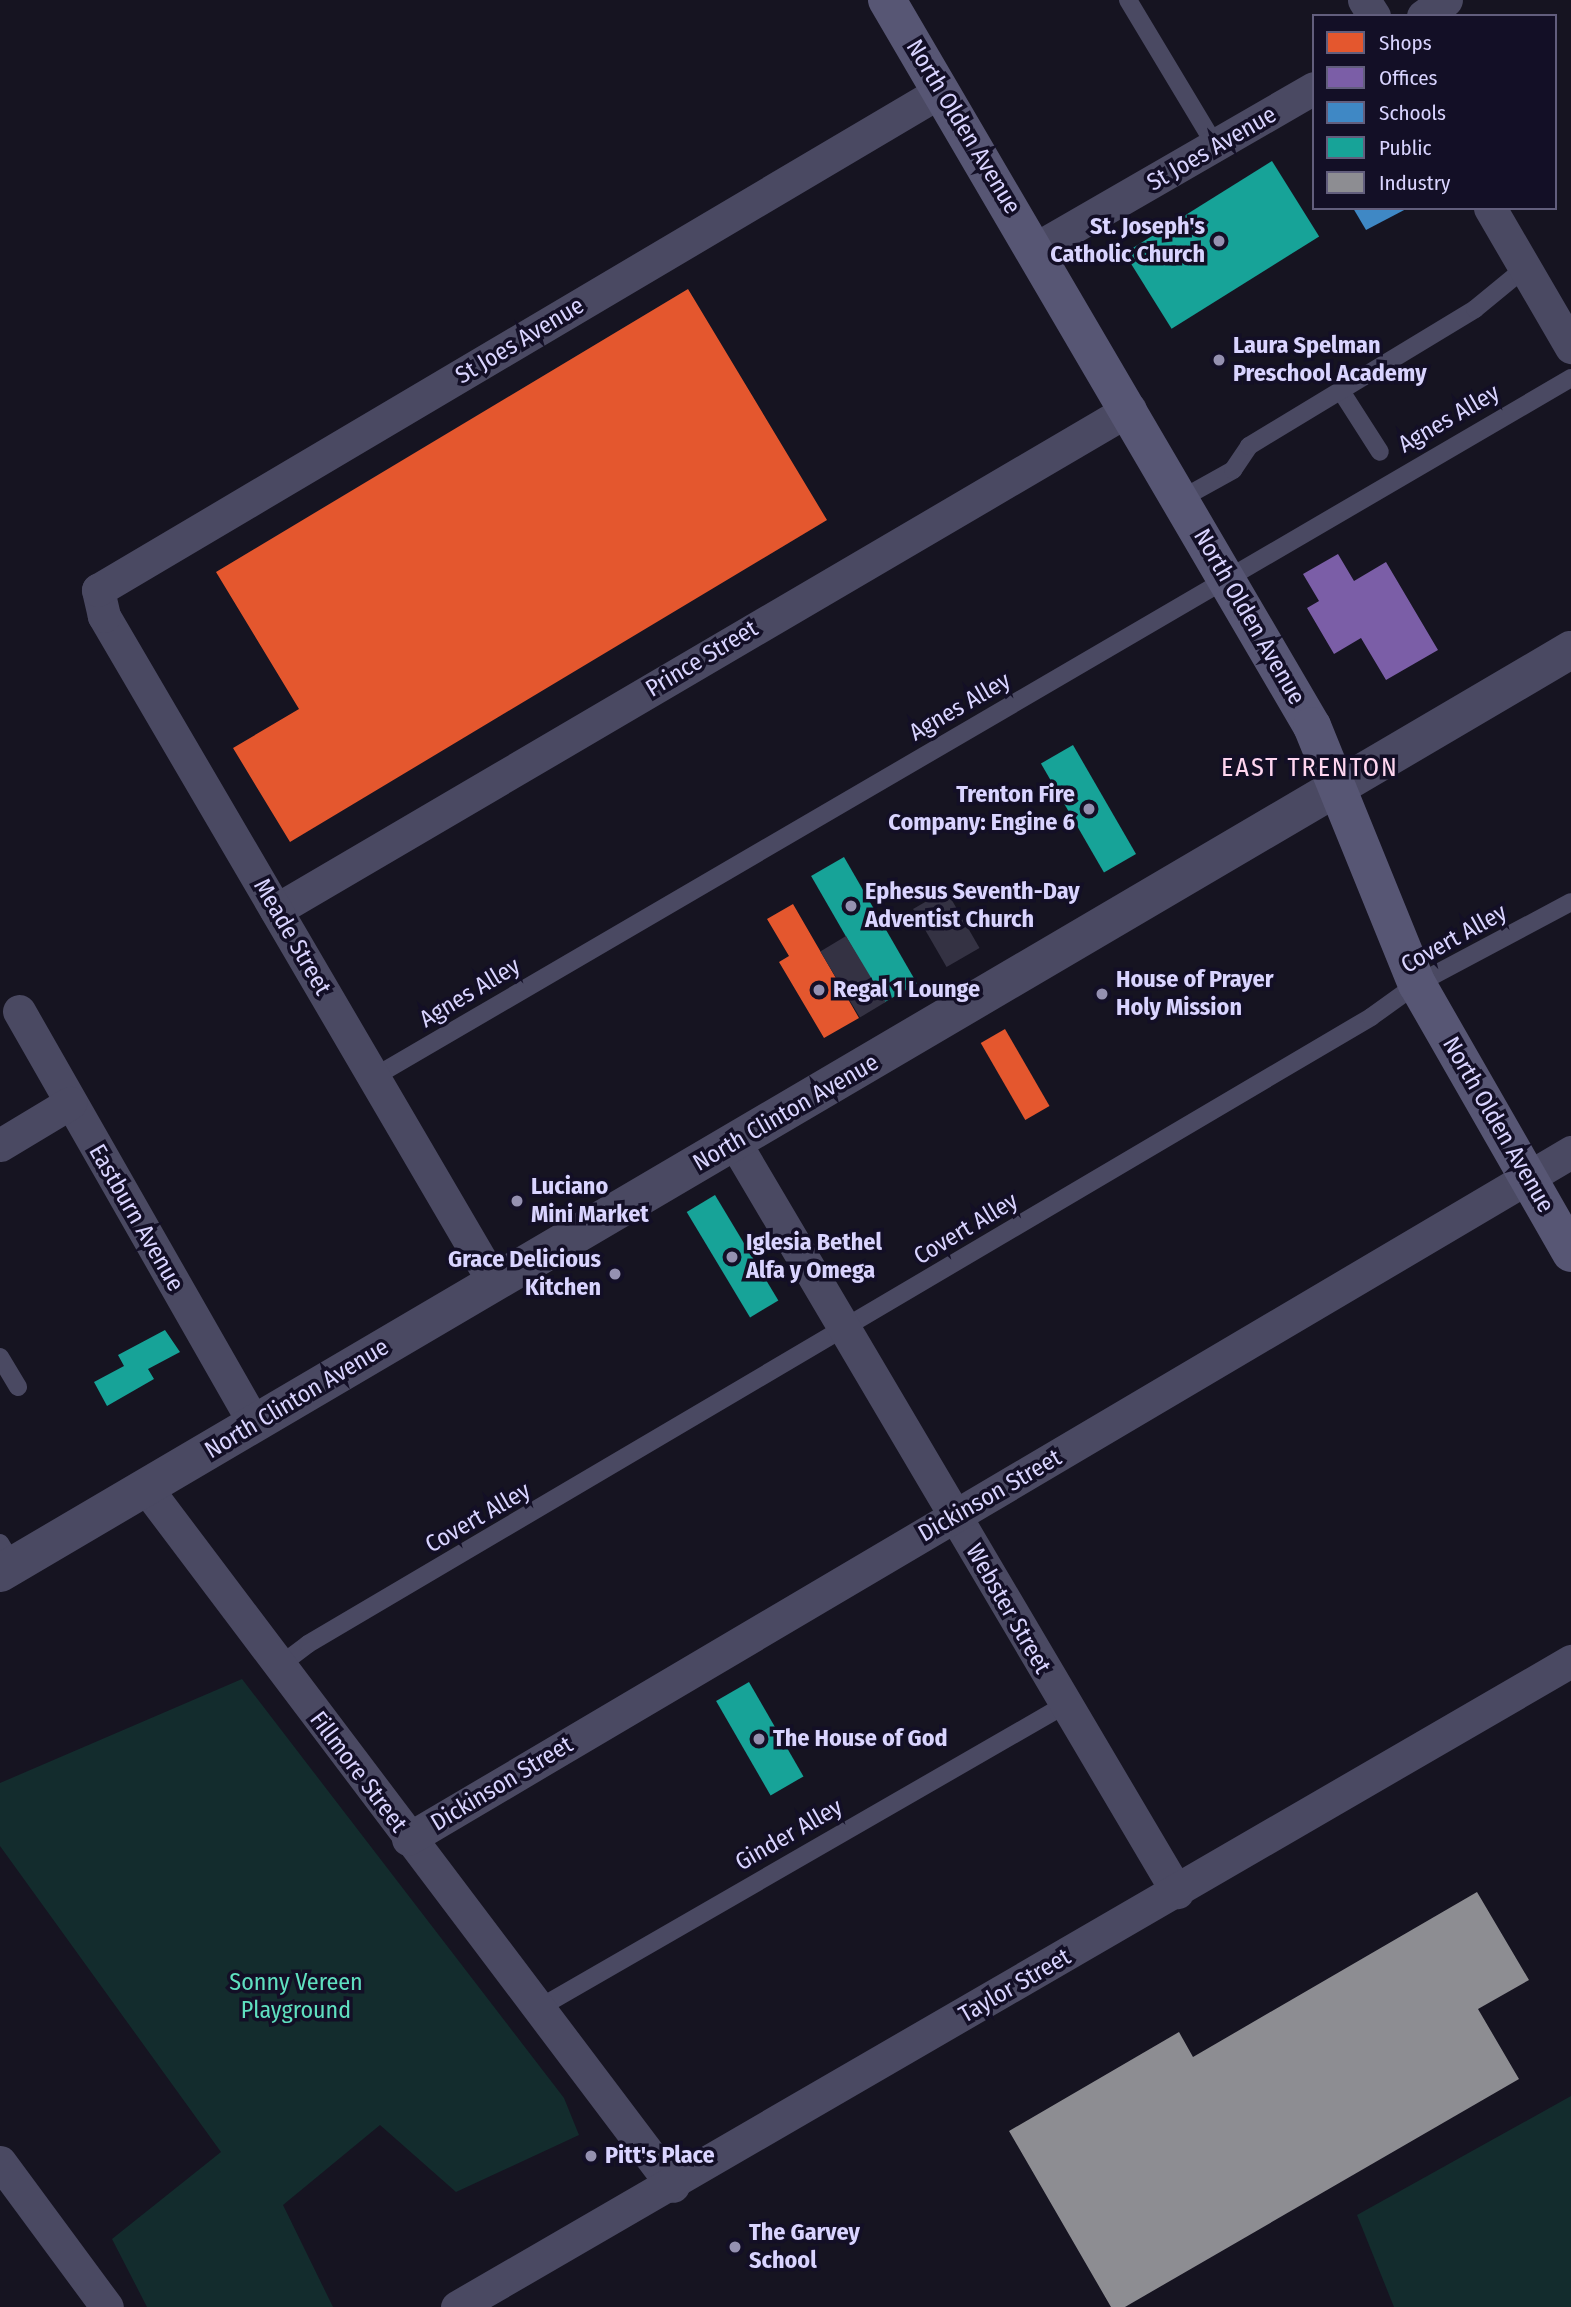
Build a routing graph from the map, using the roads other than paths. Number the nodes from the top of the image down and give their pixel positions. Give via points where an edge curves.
1 (887, 0) edge
2 (1128, 0) edge
3 (1446, 0) edge
4 (1426, 14) edge
5 (1312, 89) edge
6 (941, 91) junction
7 (1217, 148) junction
8 (1491, 210) edge
9 (1035, 249) junction
10 (1525, 268) junction
11 (1571, 347) edge
12 (1571, 379) edge
13 (1341, 391) junction
14 (1130, 410) junction
15 (1380, 452) dead end
16 (1181, 499) junction
17 (1226, 579) junction
18 (98, 590) joint
19 (1571, 649) edge
20 (1338, 790) junction
21 (1571, 902) edge
22 (275, 910) junction
23 (1417, 984) junction
24 (19, 1012) dead end
25 (374, 1077) junction
26 (70, 1103) junction
27 (735, 1143) junction
28 (0, 1145) edge
29 (1571, 1152) edge
30 (1527, 1177) junction
31 (1571, 1253) edge
32 (494, 1283) junction
33 (844, 1331) junction
34 (1, 1360) edge
35 (18, 1387) dead end
36 (255, 1424) junction
37 (148, 1489) junction
38 (954, 1517) junction
39 (4, 1560) edge
40 (1571, 1661) edge
41 (279, 1666) junction
42 (1063, 1706) junction
43 (408, 1839) junction
44 (1177, 1892) junction
45 (539, 2008) junction
46 (0, 2162) edge
47 (673, 2186) junction
48 (107, 2307) edge
49 (457, 2307) edge

1 - 6 main road, North Olden Avenue
2 - 7 lane
3 - 4 street
5 - 7 street, St Joes Avenue
6 - 9 main road, North Olden Avenue
6 - 18 street, St Joes Avenue
7 - 9 street, St Joes Avenue
8 - 10 street
9 - 14 main road, North Olden Avenue
10 - 11 street
10 - 13 lane via 1475,309
12 - 17 lane, Agnes Alley
13 - 15 lane
13 - 16 lane via 1249,446 1233,470
14 - 16 main road, North Olden Avenue
14 - 22 street, Prince Street
16 - 17 main road, North Olden Avenue
17 - 20 main road, North Olden Avenue via 1312,726
17 - 25 lane, Agnes Alley
18 - 22 street, Meade Street via 104,616
19 - 20 street, North Clinton Avenue
20 - 23 main road, North Olden Avenue
20 - 27 street, North Clinton Avenue
21 - 23 lane, Covert Alley
22 - 25 street, Meade Street
23 - 30 main road, North Olden Avenue
23 - 33 lane, Covert Alley via 1371,1017
24 - 26 street, Eastburn Avenue
25 - 32 street, Meade Street
26 - 28 street
26 - 36 street, Eastburn Avenue
27 - 32 street, North Clinton Avenue
27 - 33 street, Webster Street
29 - 30 street, Dickinson Street
30 - 31 main road, North Olden Avenue
30 - 38 street, Dickinson Street
32 - 36 street, North Clinton Avenue
33 - 38 street, Webster Street
33 - 41 lane, Covert Alley via 308,1644
34 - 35 lane
36 - 37 street, North Clinton Avenue
37 - 39 street, North Clinton Avenue
37 - 41 street, Fillmore Street
38 - 42 street, Webster Street
38 - 43 street, Dickinson Street
40 - 44 street, Taylor Street
41 - 43 street, Fillmore Street
42 - 44 street, Webster Street
42 - 45 lane, Ginder Alley
43 - 45 street, Fillmore Street
44 - 47 street, Taylor Street
45 - 47 street, Fillmore Street
46 - 48 street
47 - 49 street, Taylor Street

